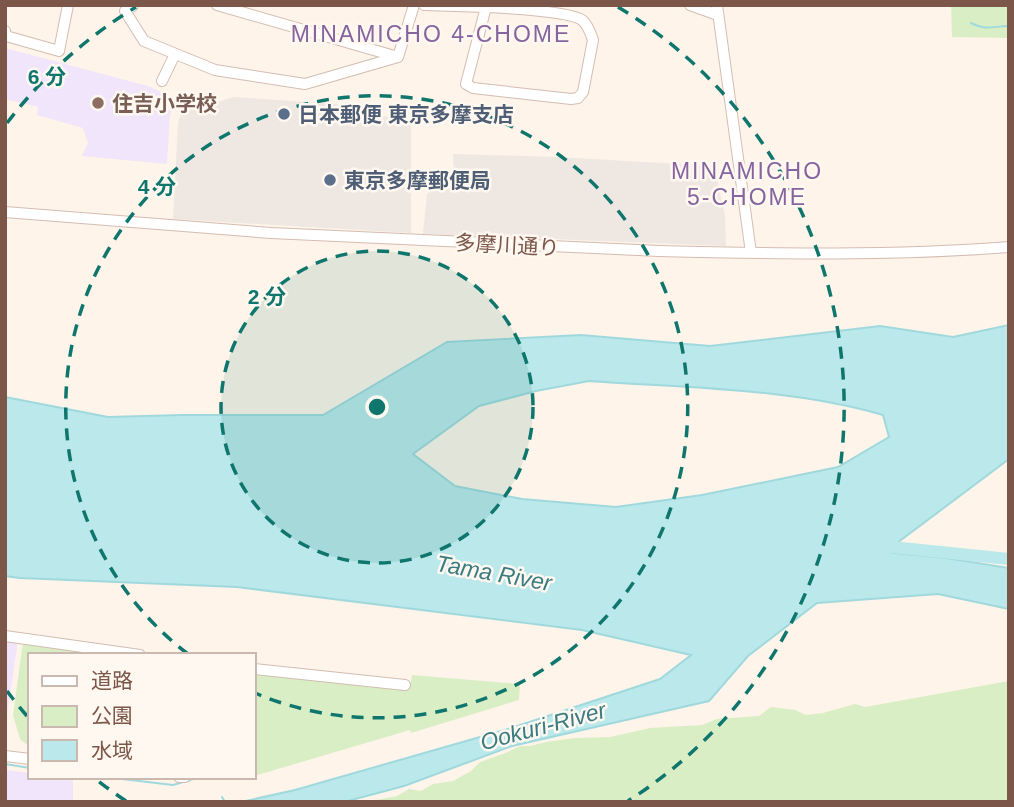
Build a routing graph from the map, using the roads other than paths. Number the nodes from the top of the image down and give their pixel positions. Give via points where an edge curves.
1 (68, 5) edge
2 (217, 5) edge
3 (414, 5) edge
4 (424, 5) edge
5 (690, 5) edge
6 (133, 6) edge
7 (486, 7) junction
8 (718, 10) edge
9 (5, 31) edge
10 (175, 54) junction
11 (398, 57) junction
12 (162, 82) dead end
13 (5, 212) edge
14 (1009, 247) edge
15 (751, 253) junction
16 (5, 636) edge
17 (124, 653) edge
18 (256, 669) edge
19 (405, 685) dead end
20 (5, 755) edge
21 (28, 759) edge

1 - 9 street via 59,51 6,36
2 - 11 street
3 - 11 street
4 - 7 street
5 - 8 street
6 - 10 street via 125,11 144,41
7 - 7 street via 466,84 578,98 593,40 582,20
8 - 15 street
10 - 11 street via 215,70 305,83
10 - 12 street
13 - 15 street, 多摩川通り via 285,234
14 - 15 street, 多摩川通り
16 - 17 street
18 - 19 street
20 - 21 street

